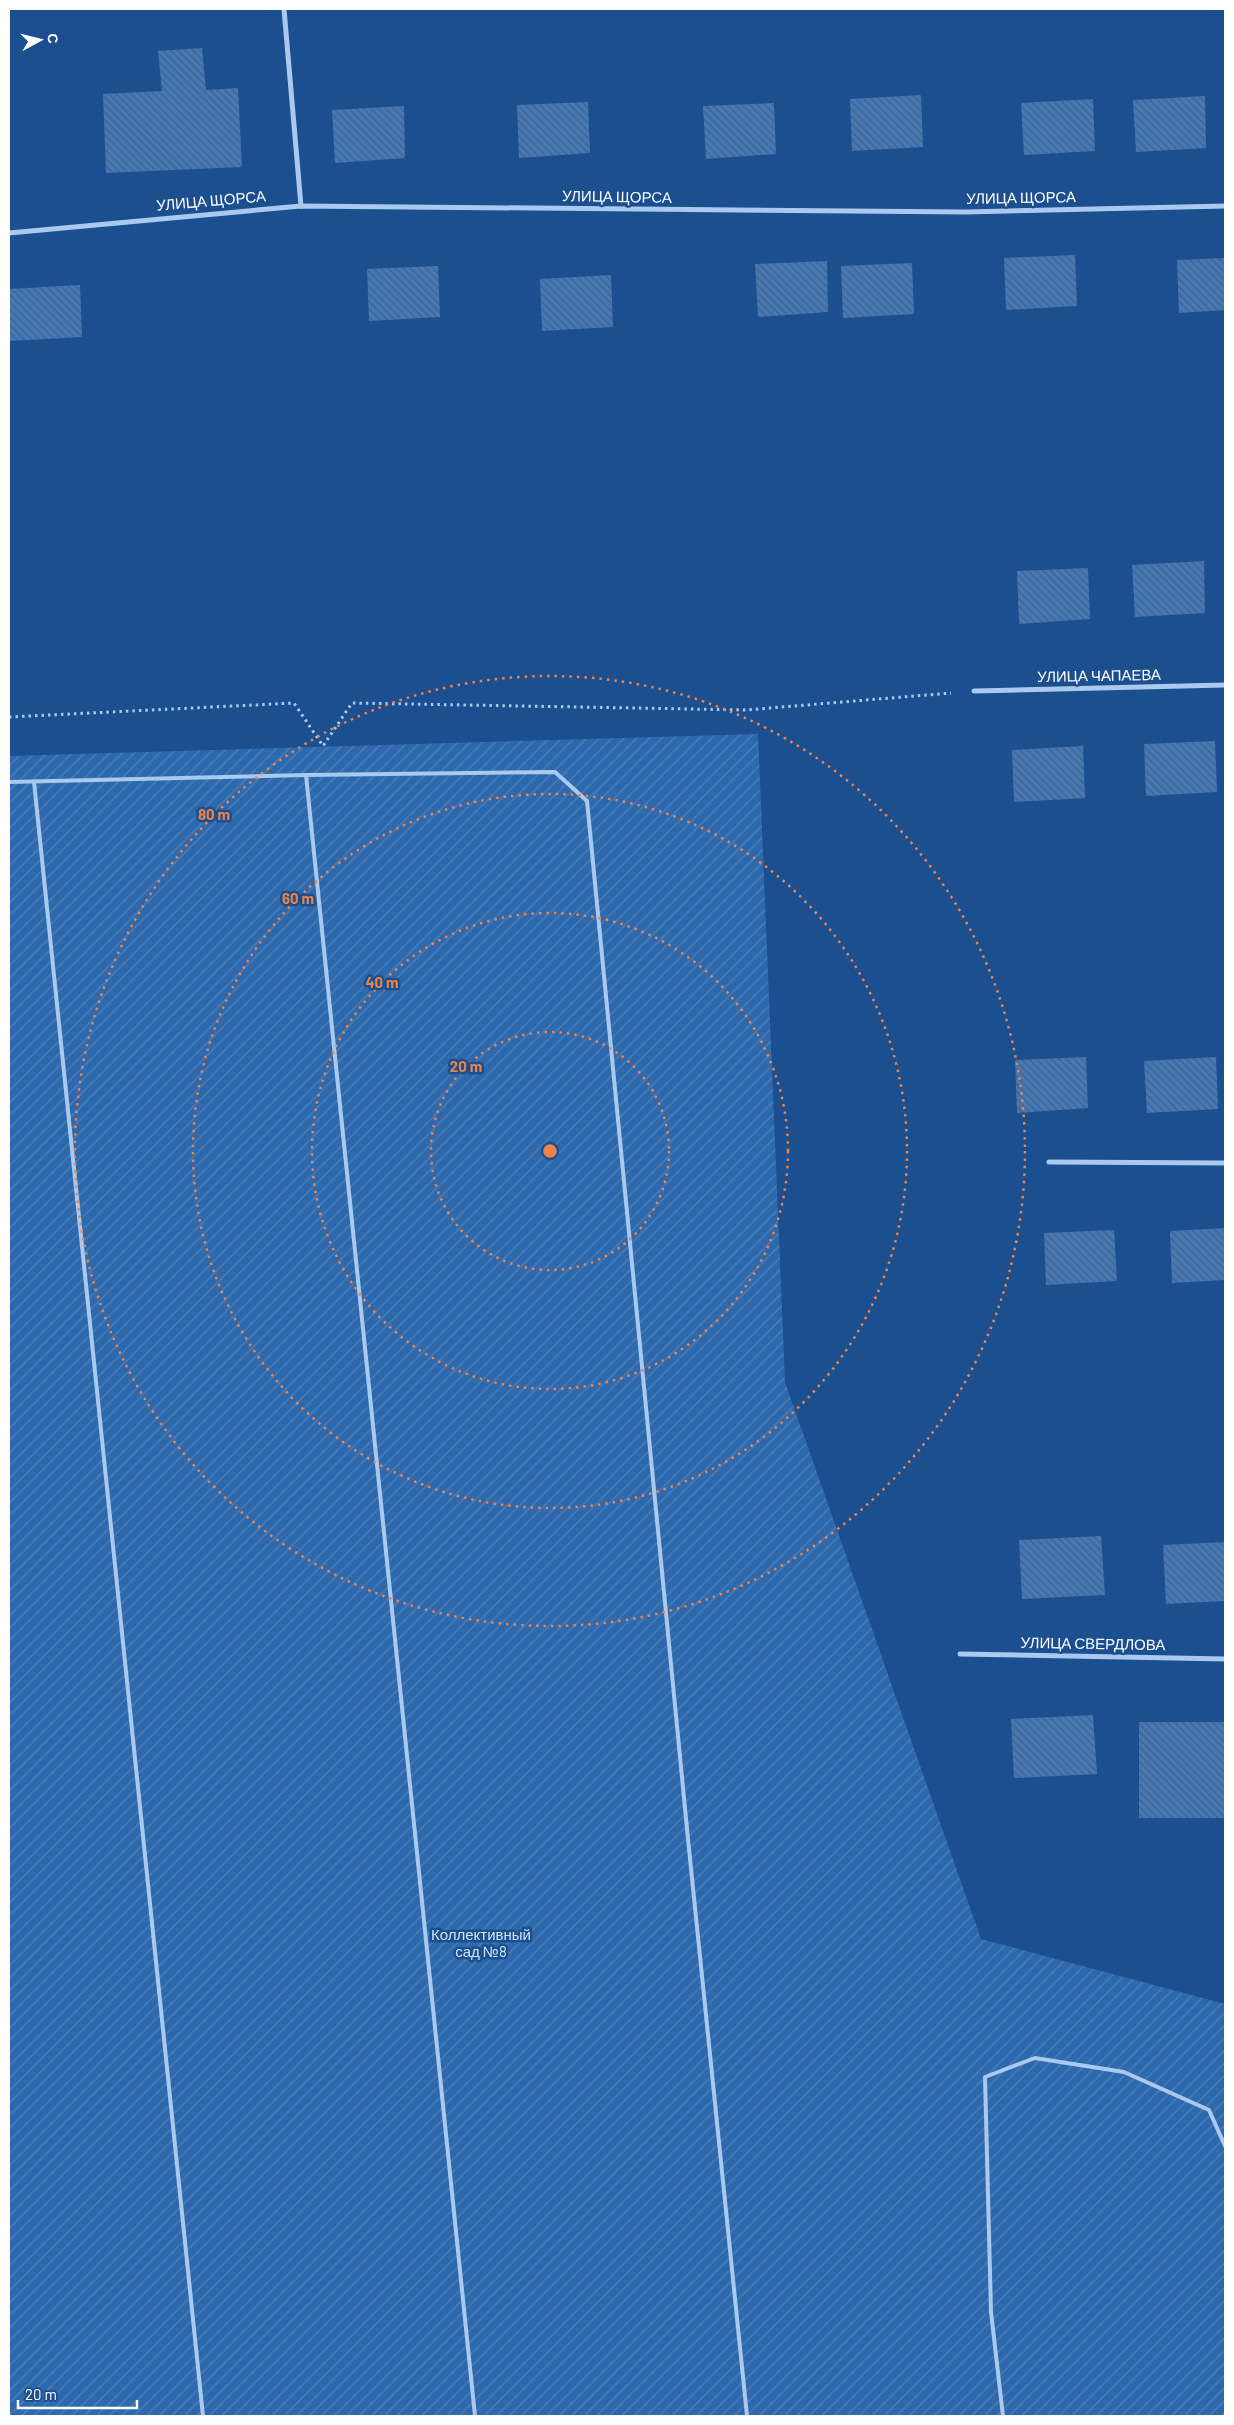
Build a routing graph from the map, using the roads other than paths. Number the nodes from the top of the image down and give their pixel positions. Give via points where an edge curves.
1 (284, 9) edge
2 (301, 206) junction
3 (1225, 206) edge
4 (9, 233) edge
5 (1225, 686) edge
6 (974, 691) road end
7 (306, 775) junction
8 (9, 782) edge
9 (34, 782) junction
10 (1049, 1162) dead end
11 (1225, 1163) edge
12 (960, 1654) dead end
13 (1225, 1659) edge
14 (1225, 2146) edge
15 (203, 2416) edge
16 (475, 2416) edge
17 (747, 2416) edge
18 (1003, 2416) edge

1 - 2 street
2 - 3 street, УЛИЦА ЩОРСА via 966,212
2 - 4 street, УЛИЦА ЩОРСА
5 - 6 street, УЛИЦА ЧАПАЕВА
7 - 9 lane
7 - 16 lane
7 - 17 lane via 555,772 587,801
8 - 9 lane
9 - 15 lane
10 - 11 street
12 - 13 street, УЛИЦА СВЕРДЛОВА
14 - 18 lane via 1208,2110 1124,2072 1036,2058 985,2077 991,2312

